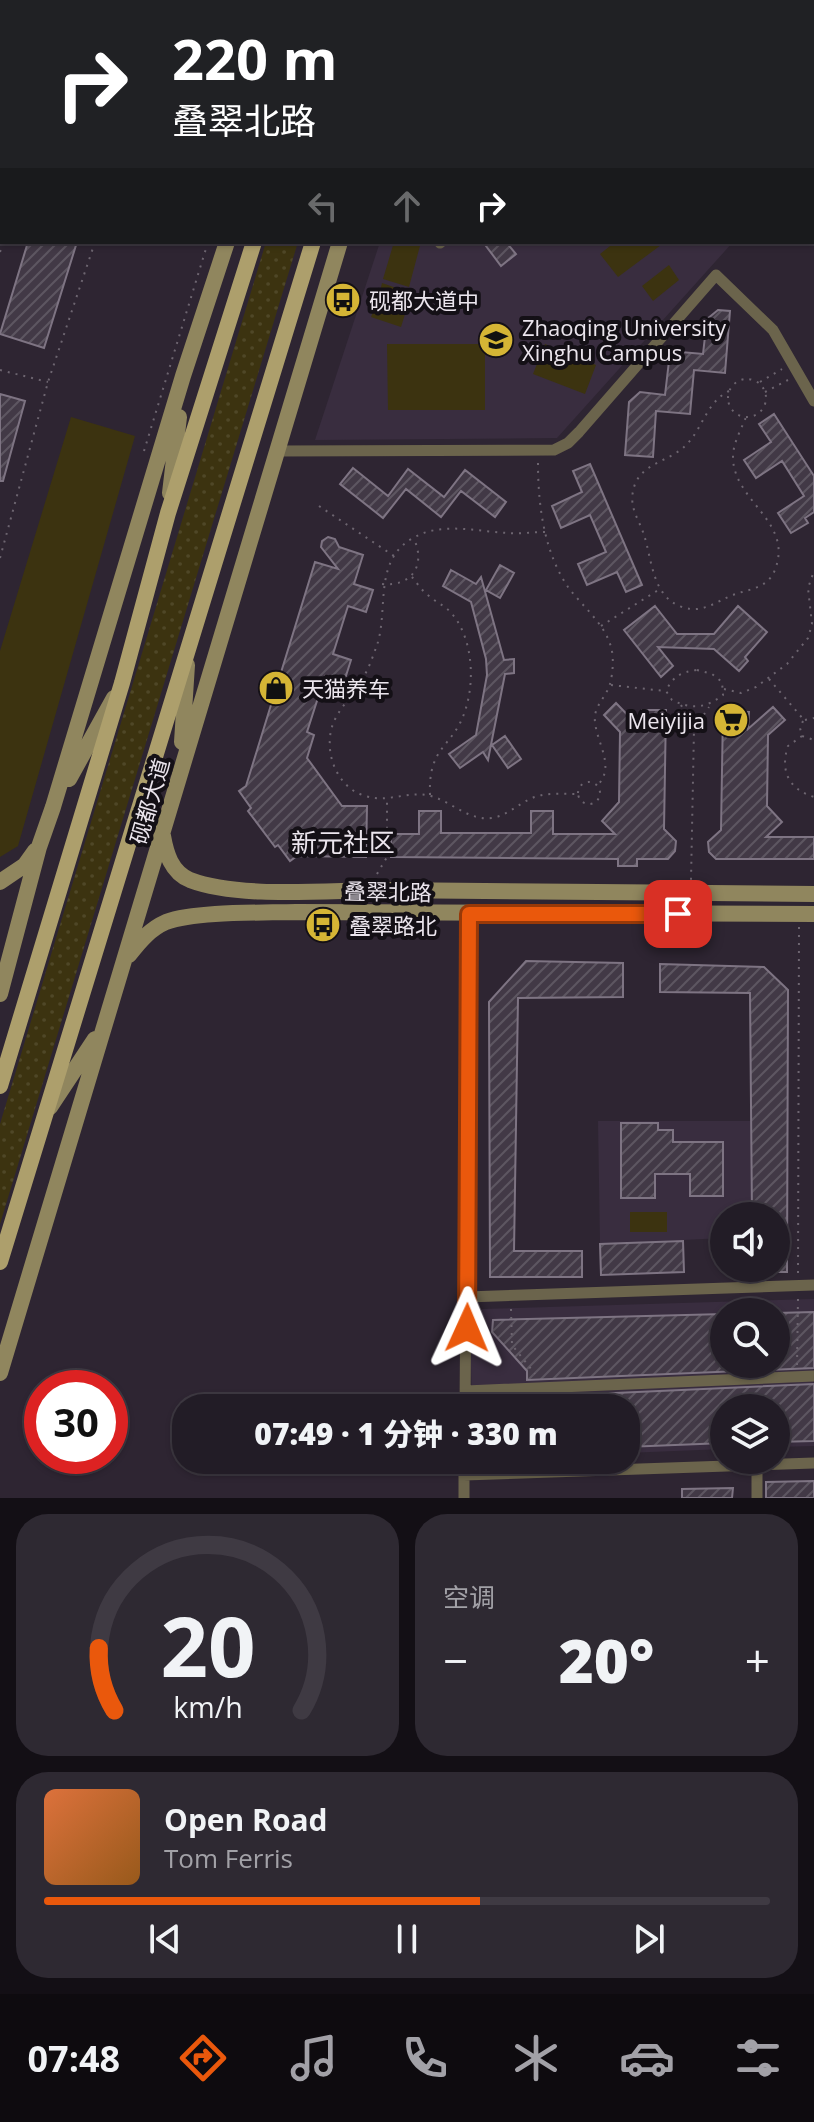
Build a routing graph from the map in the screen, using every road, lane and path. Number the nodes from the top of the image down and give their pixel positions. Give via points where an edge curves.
1 (94, 244) edge
2 (226, 244) edge
3 (253, 244) edge
4 (312, 244) edge
5 (339, 244) edge
6 (796, 368) junction
7 (0, 370) edge
8 (183, 376) junction
9 (48, 382) junction
10 (758, 383) junction
11 (729, 391) junction
12 (765, 393) junction
13 (814, 401) edge
14 (746, 417) junction
15 (538, 450) junction
16 (279, 451) junction
17 (319, 506) dead end
18 (168, 513) junction
19 (545, 532) junction
20 (414, 538) junction
21 (394, 556) junction
22 (0, 558) edge
23 (814, 571) edge
24 (412, 577) junction
25 (382, 584) junction
26 (660, 589) junction
27 (600, 626) junction
28 (188, 652) junction
29 (769, 679) junction
30 (122, 683) junction
31 (610, 685) junction
32 (724, 689) junction
33 (666, 691) junction
34 (681, 705) junction
35 (710, 705) junction
36 (814, 718) edge
37 (804, 720) junction
38 (694, 729) junction
39 (802, 736) junction
40 (814, 740) edge
41 (180, 772) junction
42 (597, 786) junction
43 (577, 794) junction
44 (430, 796) junction
45 (814, 797) edge
46 (387, 800) junction
47 (53, 807) junction
48 (163, 834) junction
49 (39, 847) junction
50 (377, 874) dead end
51 (0, 882) edge
52 (237, 888) junction
53 (691, 893) junction
54 (814, 894) edge
55 (228, 914) junction
56 (469, 914) junction
57 (806, 914) edge
58 (0, 960) edge
59 (123, 963) junction
60 (2, 988) edge
61 (104, 1024) junction
62 (0, 1086) edge
63 (45, 1115) junction
64 (0, 1262) edge
65 (814, 1285) edge
66 (798, 1286) junction
67 (510, 1295) junction
68 (467, 1297) junction
69 (0, 1373) edge
70 (814, 1376) edge
71 (798, 1377) junction
72 (753, 1379) junction
73 (545, 1388) junction
74 (466, 1391) junction
75 (466, 1394) edge
76 (754, 1394) edge
77 (814, 1463) edge
78 (790, 1464) edge
79 (710, 1467) edge
80 (757, 1474) edge
81 (464, 1475) joint
82 (464, 1498) edge
83 (757, 1498) edge

1 - 9 path
2 - 8 street
3 - 18 main road
4 - 28 main road, 砚都大道
5 - 16 street, 砚都大道
6 - 10 path
6 - 12 path
6 - 13 street
6 - 15 street via 773,330 716,275 568,443
7 - 9 path
8 - 18 street
8 - 47 street
9 - 22 path
10 - 11 path via 741,380
10 - 12 path
11 - 14 path via 731,408
11 - 26 path via 710,406 686,446 648,468 632,492
12 - 14 path via 761,409
14 - 26 path via 733,455 734,470 774,530 777,562 772,576 758,588 698,609 673,603
15 - 16 street
15 - 19 path
16 - 41 street, 砚都大道
17 - 21 path
18 - 30 main road
19 - 20 path via 445,530
19 - 27 path via 567,585
20 - 21 path
20 - 24 path via 420,562
21 - 25 path
23 - 29 path via 808,588 808,638
24 - 25 path
24 - 44 path via 455,617 470,658 465,712 434,757
25 - 46 path via 377,643 365,675 336,716 330,737 338,775 352,790
26 - 27 path
27 - 31 path via 611,646
28 - 41 street
28 - 63 main road, 砚都大道
29 - 32 path via 741,693
29 - 37 path
30 - 47 street
30 - 62 main road
31 - 33 path
31 - 42 path via 594,716 606,762 604,779
32 - 33 path via 712,674 697,670 672,678
32 - 35 path
33 - 34 path
34 - 35 path
34 - 38 path
35 - 38 path
36 - 37 path
37 - 39 path
38 - 53 path
39 - 40 path
39 - 45 path via 788,746 783,761 793,786
41 - 48 street, 砚都大道
42 - 43 path via 585,783
42 - 43 path via 599,799 592,804 581,802
43 - 44 path via 533,797 493,818 464,813
44 - 46 path
46 - 50 path via 387,857
47 - 49 street
48 - 52 street, 叠翠北路 via 166,854 181,875
48 - 59 street, 砚都大道
49 - 51 street via 25,865
49 - 60 street
52 - 53 street, 叠翠北路
52 - 55 street via 222,897 221,907
53 - 54 street, 叠翠北路
55 - 56 street, 叠翠北路
55 - 59 street, 叠翠北路 via 168,922 141,940
56 - 57 street, 叠翠北路
56 - 68 street
57 - 66 path
58 - 60 street
59 - 61 street, 砚都大道
61 - 63 street
61 - 69 street, 砚都大道
63 - 64 main road, 砚都大道
65 - 66 street
66 - 67 street
66 - 71 path
67 - 68 street
67 - 73 path via 512,1345
68 - 74 street
70 - 71 street
71 - 72 street
72 - 73 street
72 - 76 path
73 - 74 street
74 - 75 street
77 - 78 street
79 - 81 street
80 - 83 street
81 - 82 street

